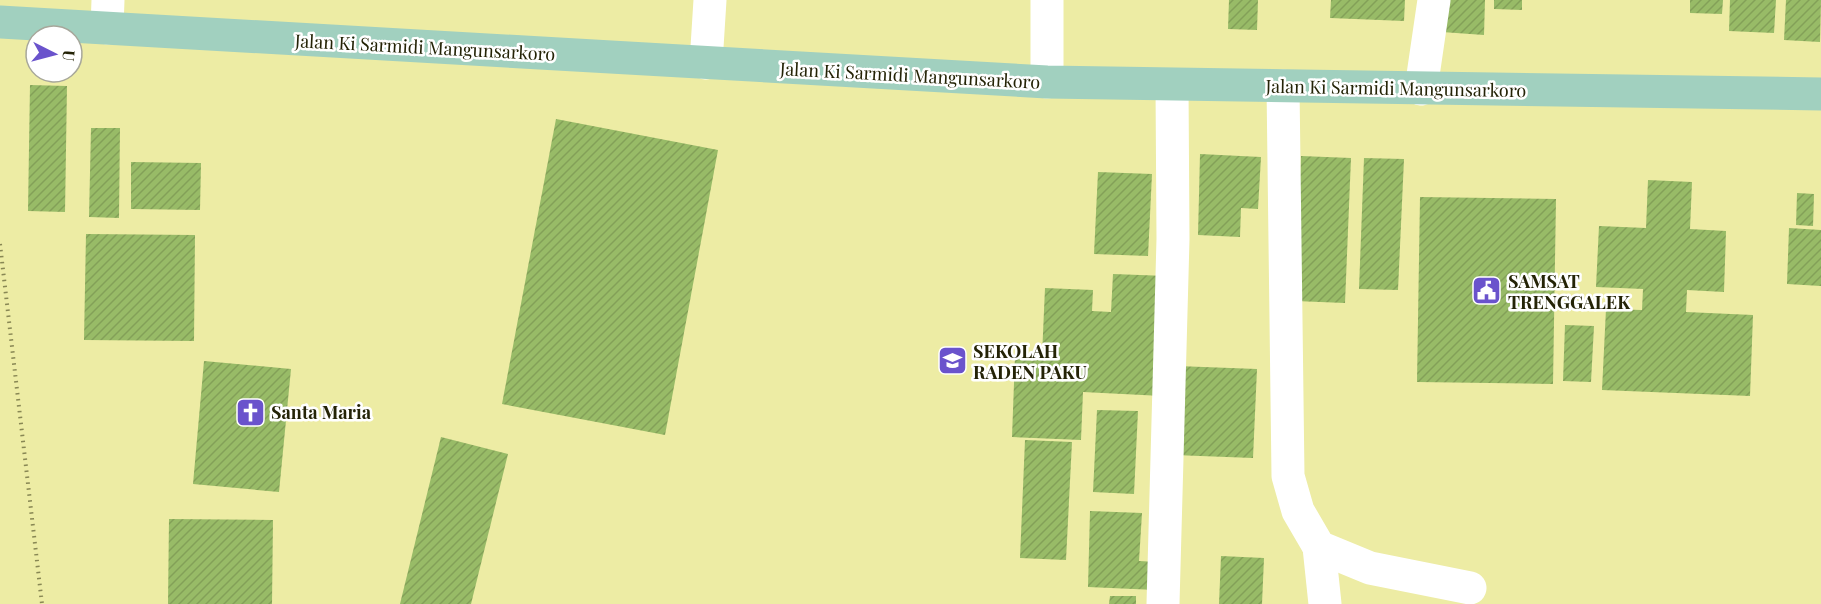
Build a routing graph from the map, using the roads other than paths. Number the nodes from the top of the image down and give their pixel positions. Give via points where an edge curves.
1 (710, 0) edge
2 (1047, 0) edge
3 (1434, 0) edge
4 (107, 14) edge
5 (0, 22) edge
6 (706, 63) junction
7 (1047, 82) junction
8 (1172, 85) junction
9 (1284, 86) junction
10 (1421, 88) junction
11 (1821, 94) edge
12 (1319, 547) junction
13 (1470, 588) dead end
14 (1163, 604) edge
15 (1324, 604) edge

1 - 6 street
2 - 7 street
3 - 10 street
4 - 5 main road, Jalan Ki Sarmidi Mangunsarkoro
4 - 6 main road, Jalan Ki Sarmidi Mangunsarkoro
6 - 7 main road, Jalan Ki Sarmidi Mangunsarkoro
7 - 8 main road, Jalan Ki Sarmidi Mangunsarkoro
8 - 9 main road, Jalan Ki Sarmidi Mangunsarkoro
8 - 14 street via 1173,239
9 - 10 main road, Jalan Ki Sarmidi Mangunsarkoro
9 - 12 street via 1288,476 1298,511
10 - 11 main road, Jalan Ki Sarmidi Mangunsarkoro
12 - 13 street via 1370,568
12 - 15 street

